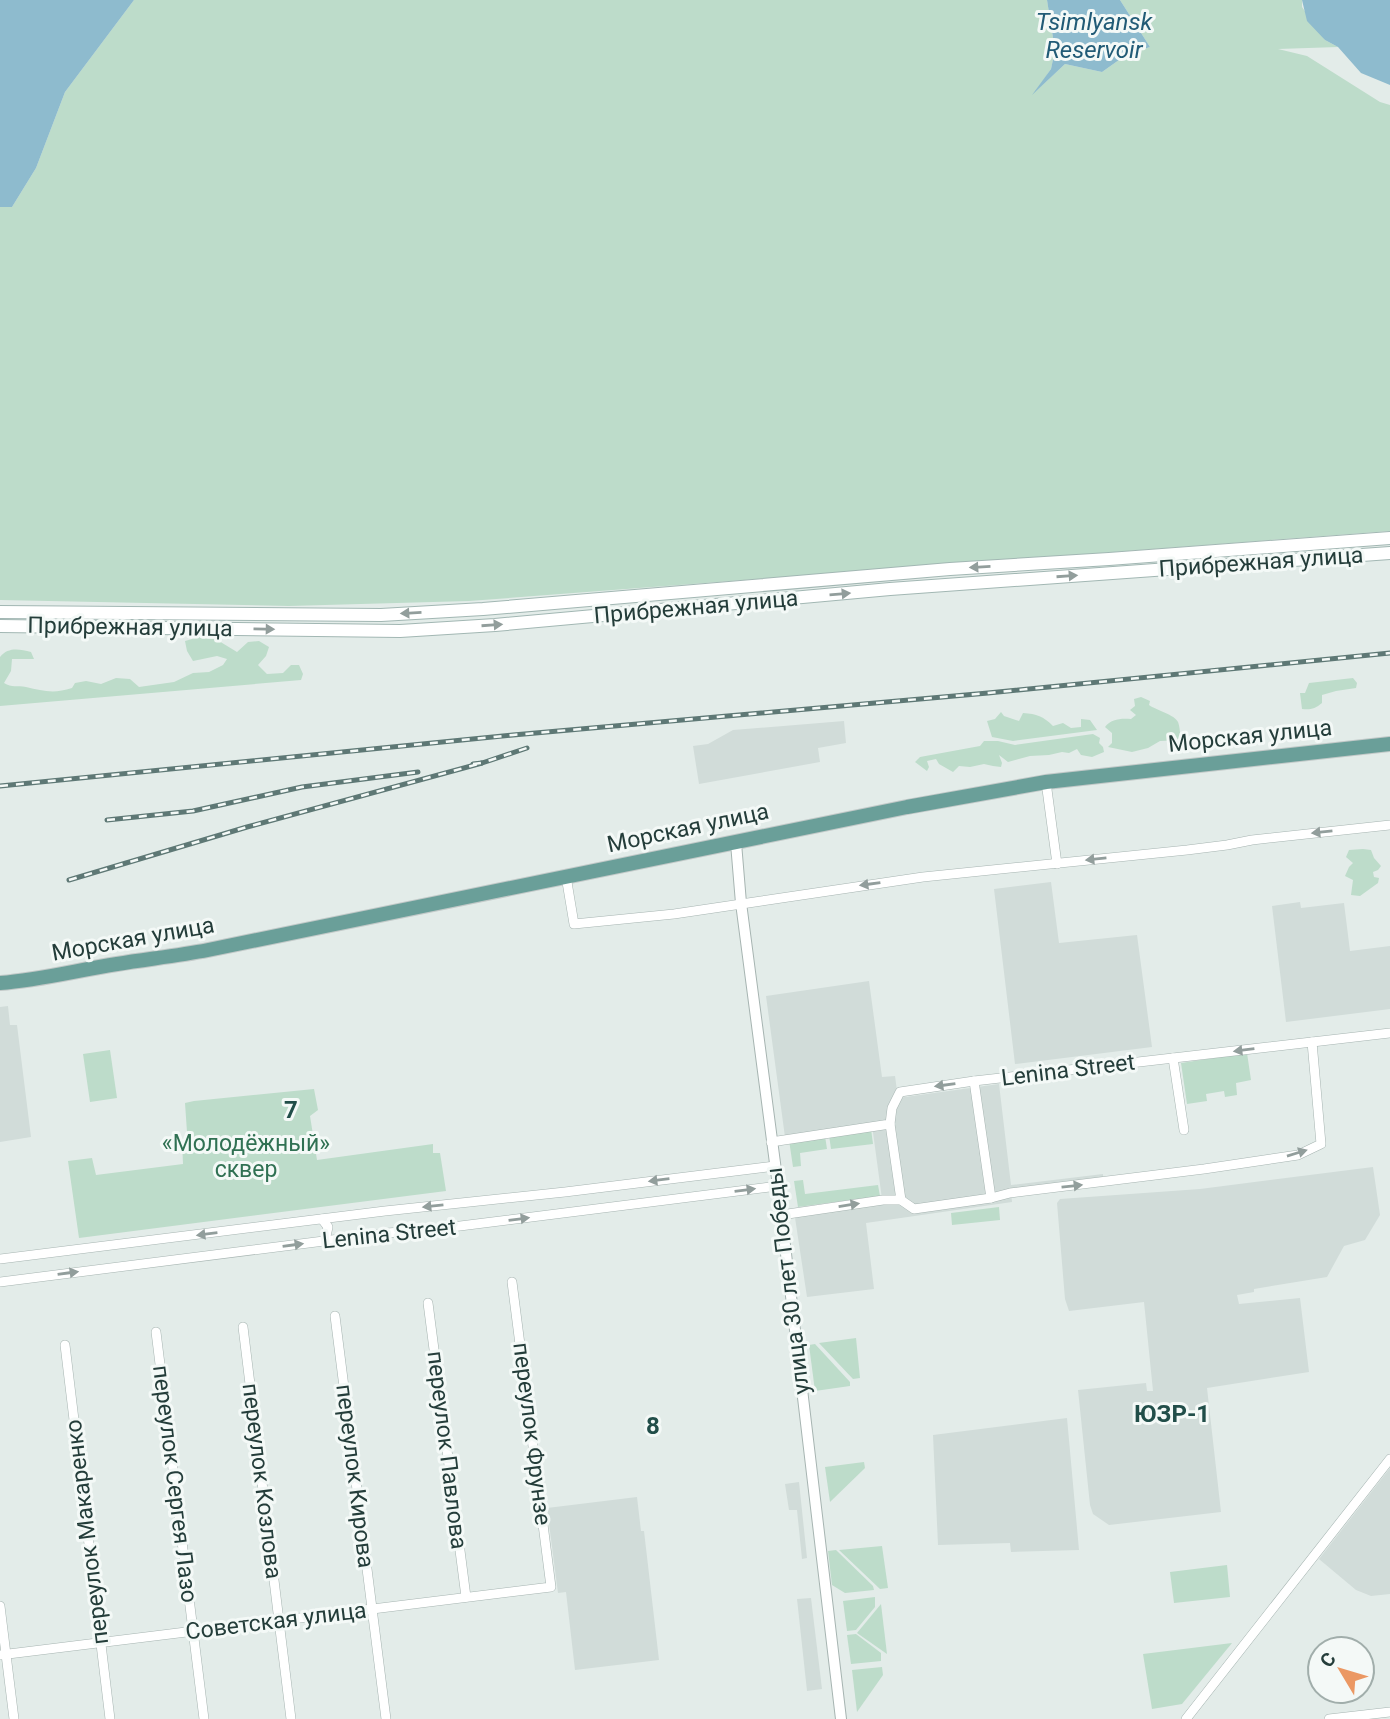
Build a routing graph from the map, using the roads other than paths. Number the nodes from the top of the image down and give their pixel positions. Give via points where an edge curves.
1 (1390, 538) edge
2 (1390, 553) edge
3 (0, 611) edge
4 (0, 626) edge
5 (1390, 744) edge
6 (1046, 782) junction
7 (1390, 825) edge
8 (736, 843) junction
9 (1058, 864) junction
10 (566, 876) junction
11 (741, 903) junction
12 (0, 983) edge
13 (1390, 1033) edge
14 (1312, 1042) junction
15 (1173, 1058) junction
16 (974, 1081) junction
17 (890, 1124) junction
18 (1184, 1130) dead end
19 (771, 1142) junction
20 (775, 1166) junction
21 (778, 1186) junction
22 (991, 1198) junction
23 (901, 1200) junction
24 (781, 1215) junction
25 (322, 1219) junction
26 (325, 1241) junction
27 (0, 1259) edge
28 (0, 1282) edge
29 (512, 1282) dead end
30 (428, 1303) dead end
31 (335, 1316) dead end
32 (243, 1327) dead end
33 (156, 1332) dead end
34 (65, 1345) dead end
35 (1390, 1459) edge
36 (551, 1587) joint
37 (465, 1594) junction
38 (0, 1606) edge
39 (372, 1609) junction
40 (279, 1620) junction
41 (194, 1632) junction
42 (100, 1643) junction
43 (3, 1655) edge
44 (1390, 1712) edge
45 (14, 1719) edge
46 (110, 1719) edge
47 (204, 1719) edge
48 (291, 1719) edge
49 (386, 1719) edge
50 (841, 1719) edge
51 (1186, 1719) edge
52 (1329, 1719) edge

1 -> 3 main road, Прибрежная улица via 381,615
4 -> 2 main road, Прибрежная улица via 400,631
5 - 6 main road, Морская улица
6 - 8 main road, Морская улица
6 - 9 street
7 -> 9 street
8 - 10 main road, Морская улица
8 - 11 street, улица 30 лет Победы
9 -> 11 street via 923,877
10 - 11 street via 574,924
10 - 12 main road, Морская улица via 173,957
11 - 19 street, улица 30 лет Победы
13 - 14 street, Lenina Street
14 -> 15 street, Lenina Street
22 -> 14 street via 1298,1155 1321,1144
15 - 16 street, Lenina Street
15 - 18 street
16 -> 17 street, Lenina Street via 901,1092
16 - 22 street
17 - 19 street
17 - 23 street
19 - 20 street, улица 30 лет Победы
20 - 21 street, улица 30 лет Победы
20 -> 25 street, Lenina Street
21 - 24 street, улица 30 лет Победы
26 -> 21 street, Lenina Street
22 - 23 street via 914,1209
24 -> 23 street
24 - 50 street, улица 30 лет Победы
25 - 26 street via 328,1227
25 -> 27 street, Lenina Street
28 -> 26 street, Lenina Street
29 - 36 street, переулок Фрунзе
30 - 37 street, переулок Павлова
31 - 39 street, переулок Кирова
32 - 40 street, переулок Козлова
33 - 41 street, переулок Сергея Лазо
34 - 42 street, переулок Макаренко
35 - 51 street
36 - 37 street, Советская улица
37 - 39 street, Советская улица
38 - 43 street
39 - 40 street, Советская улица
39 - 49 street, переулок Кирова
40 - 41 street, Советская улица
40 - 48 street, переулок Козлова
41 - 42 street, Советская улица
41 - 47 street, переулок Сергея Лазо
42 - 43 street, Советская улица
42 - 46 street, переулок Макаренко
43 - 45 street
44 - 52 street

